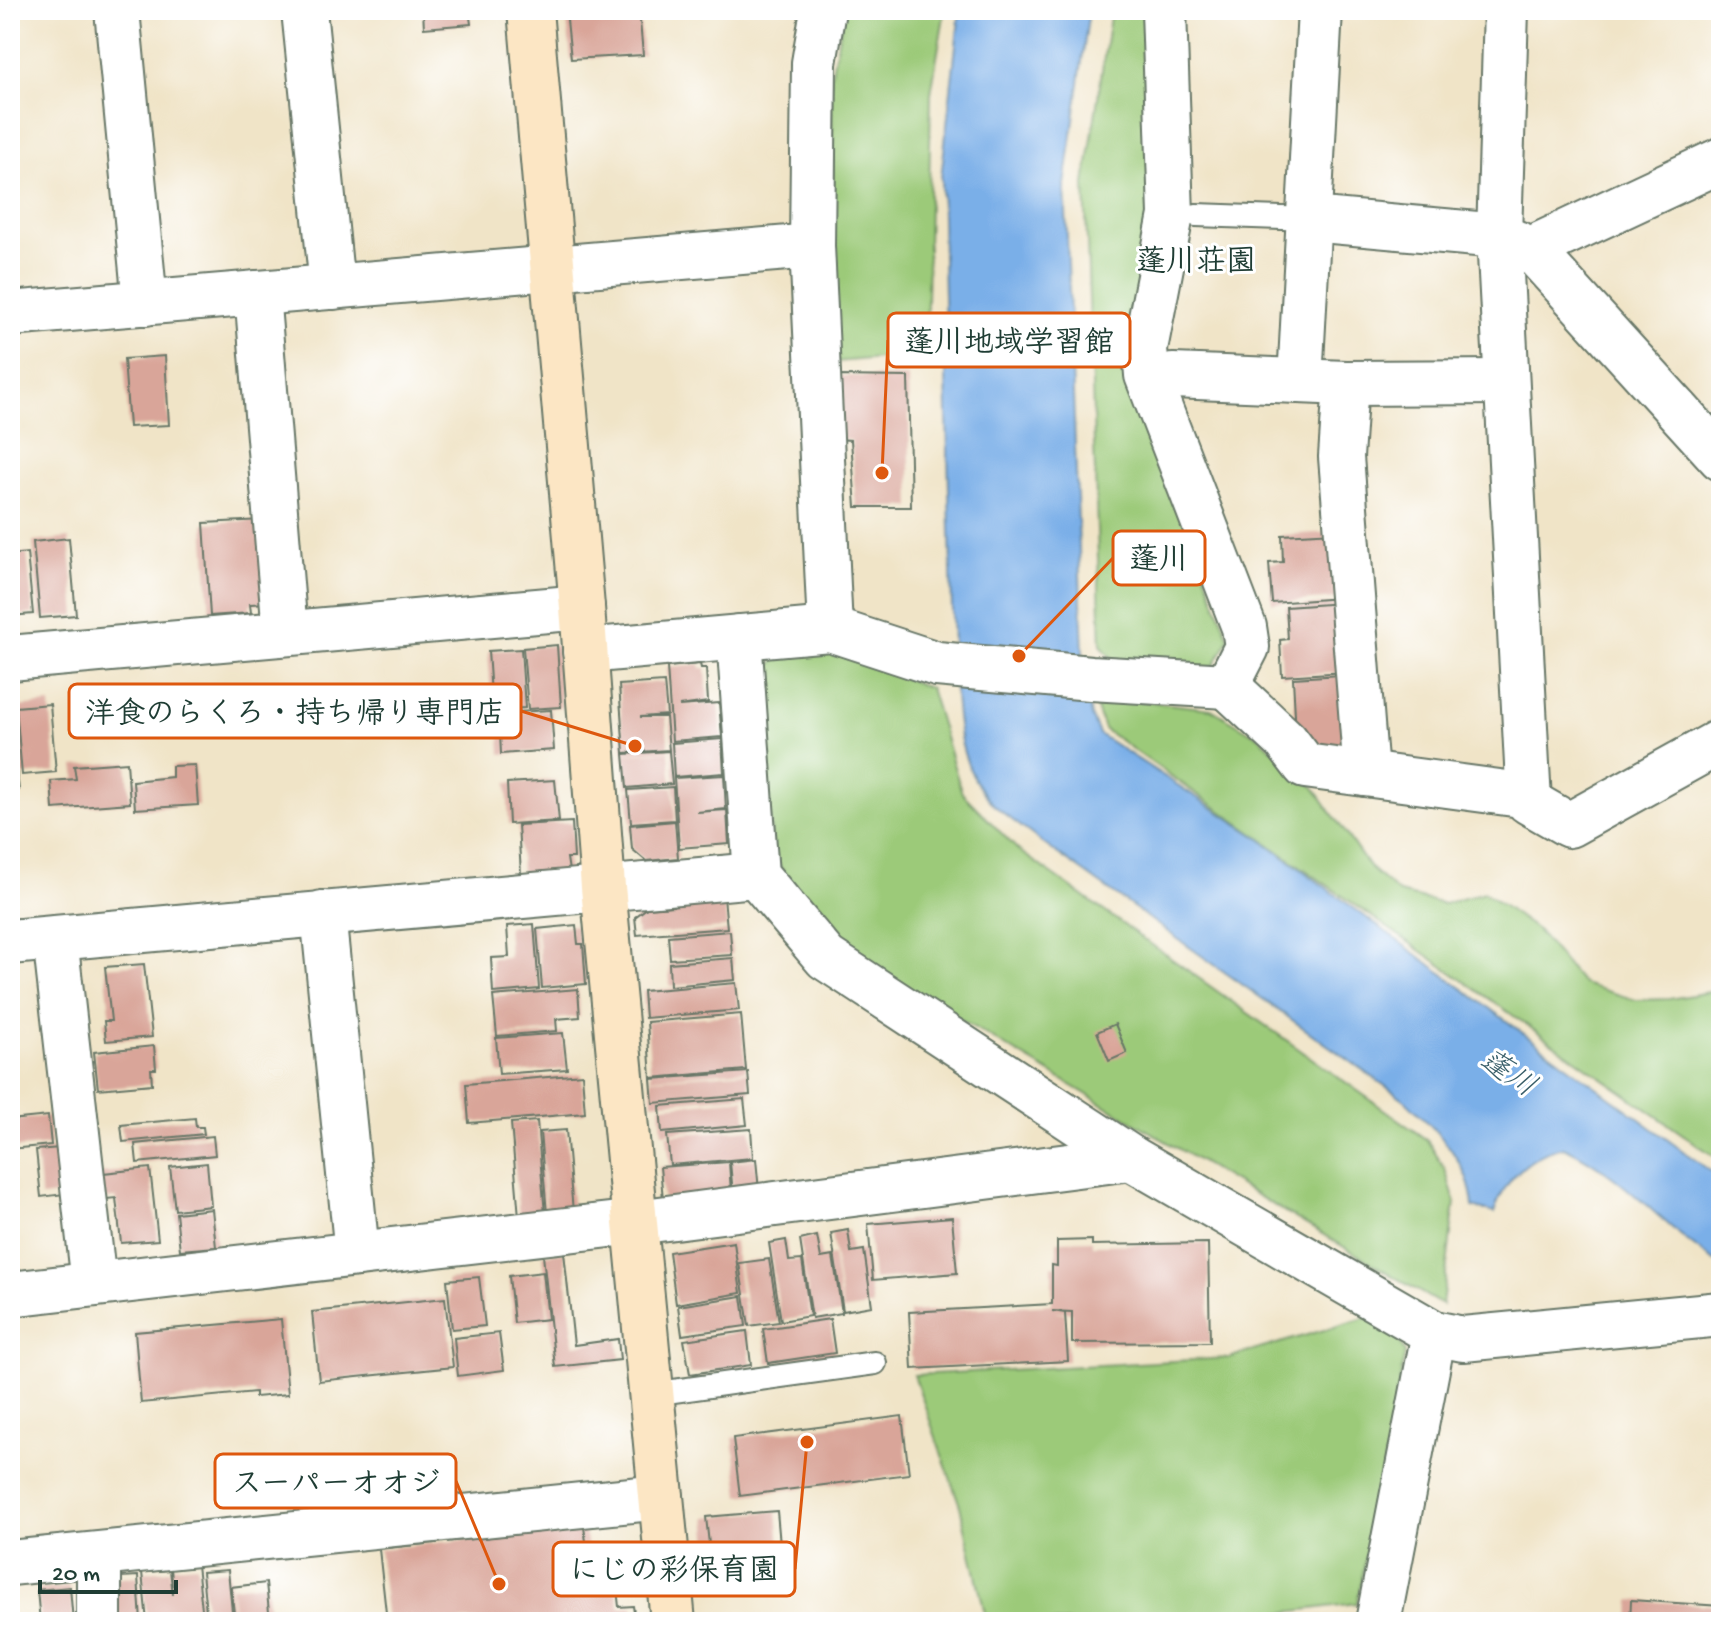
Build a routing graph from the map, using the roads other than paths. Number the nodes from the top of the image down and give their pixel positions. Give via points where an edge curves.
1 (117, 10) edge
2 (304, 10) edge
3 (530, 10) edge
4 (823, 10) edge
5 (1164, 10) edge
6 (1320, 10) edge
7 (1506, 10) edge
8 (1721, 160) edge
9 (1196, 215) dead end
10 (1310, 219) junction
11 (1515, 242) junction
12 (812, 246) junction
13 (552, 268) junction
14 (332, 287) junction
15 (257, 293) junction
16 (145, 303) junction
17 (10, 314) edge
18 (1173, 376) dead end
19 (1300, 381) junction
20 (1505, 382) junction
21 (1346, 383) junction
22 (1721, 458) edge
23 (582, 607) junction
24 (830, 629) junction
25 (285, 632) junction
26 (739, 637) junction
27 (585, 651) junction
28 (10, 658) edge
29 (1227, 686) junction
30 (1721, 741) edge
31 (1366, 774) junction
32 (1529, 796) junction
33 (756, 875) junction
34 (603, 887) junction
35 (323, 913) junction
36 (55, 938) junction
37 (10, 942) edge
38 (1131, 1158) junction
39 (636, 1222) junction
40 (357, 1254) junction
41 (94, 1284) junction
42 (10, 1294) edge
43 (1721, 1314) edge
44 (1434, 1333) junction
45 (875, 1363) dead end
46 (652, 1394) junction
47 (661, 1497) junction
48 (99, 1555) junction
49 (10, 1563) edge
50 (99, 1622) edge
51 (673, 1622) edge
52 (1378, 1622) edge

1 - 16 street
2 - 14 street
3 - 13 street
4 - 12 street via 814,63
5 - 29 street via 1171,215 1145,349 1147,375 1244,627 1247,647
6 - 10 street
7 - 11 street
8 - 11 street
9 - 10 lane
10 - 11 street
10 - 19 street
11 - 20 street
11 - 22 street
12 - 13 street
12 - 24 street
13 - 14 street
13 - 23 street
14 - 15 street
15 - 16 street
15 - 25 street
16 - 17 street
18 - 19 street
19 - 21 street
20 - 21 street
20 - 32 street
21 - 31 street via 1341,457
23 - 25 street
23 - 27 street
24 - 26 street
24 - 29 street via 937,664
25 - 28 street
26 - 27 street
26 - 33 street
27 - 34 street
29 - 31 street via 1305,766
30 - 32 street via 1569,825 1529,802
31 - 32 street
33 - 34 street
33 - 38 street via 826,958
34 - 35 street
34 - 39 street
35 - 36 street
35 - 40 street
36 - 37 street
36 - 41 street
38 - 39 street
38 - 44 street
39 - 40 street
39 - 46 street
40 - 41 street
41 - 42 street
43 - 44 street via 1463,1339
44 - 52 street
45 - 46 lane
46 - 47 street
47 - 48 street
47 - 51 street
48 - 49 street
48 - 50 street

